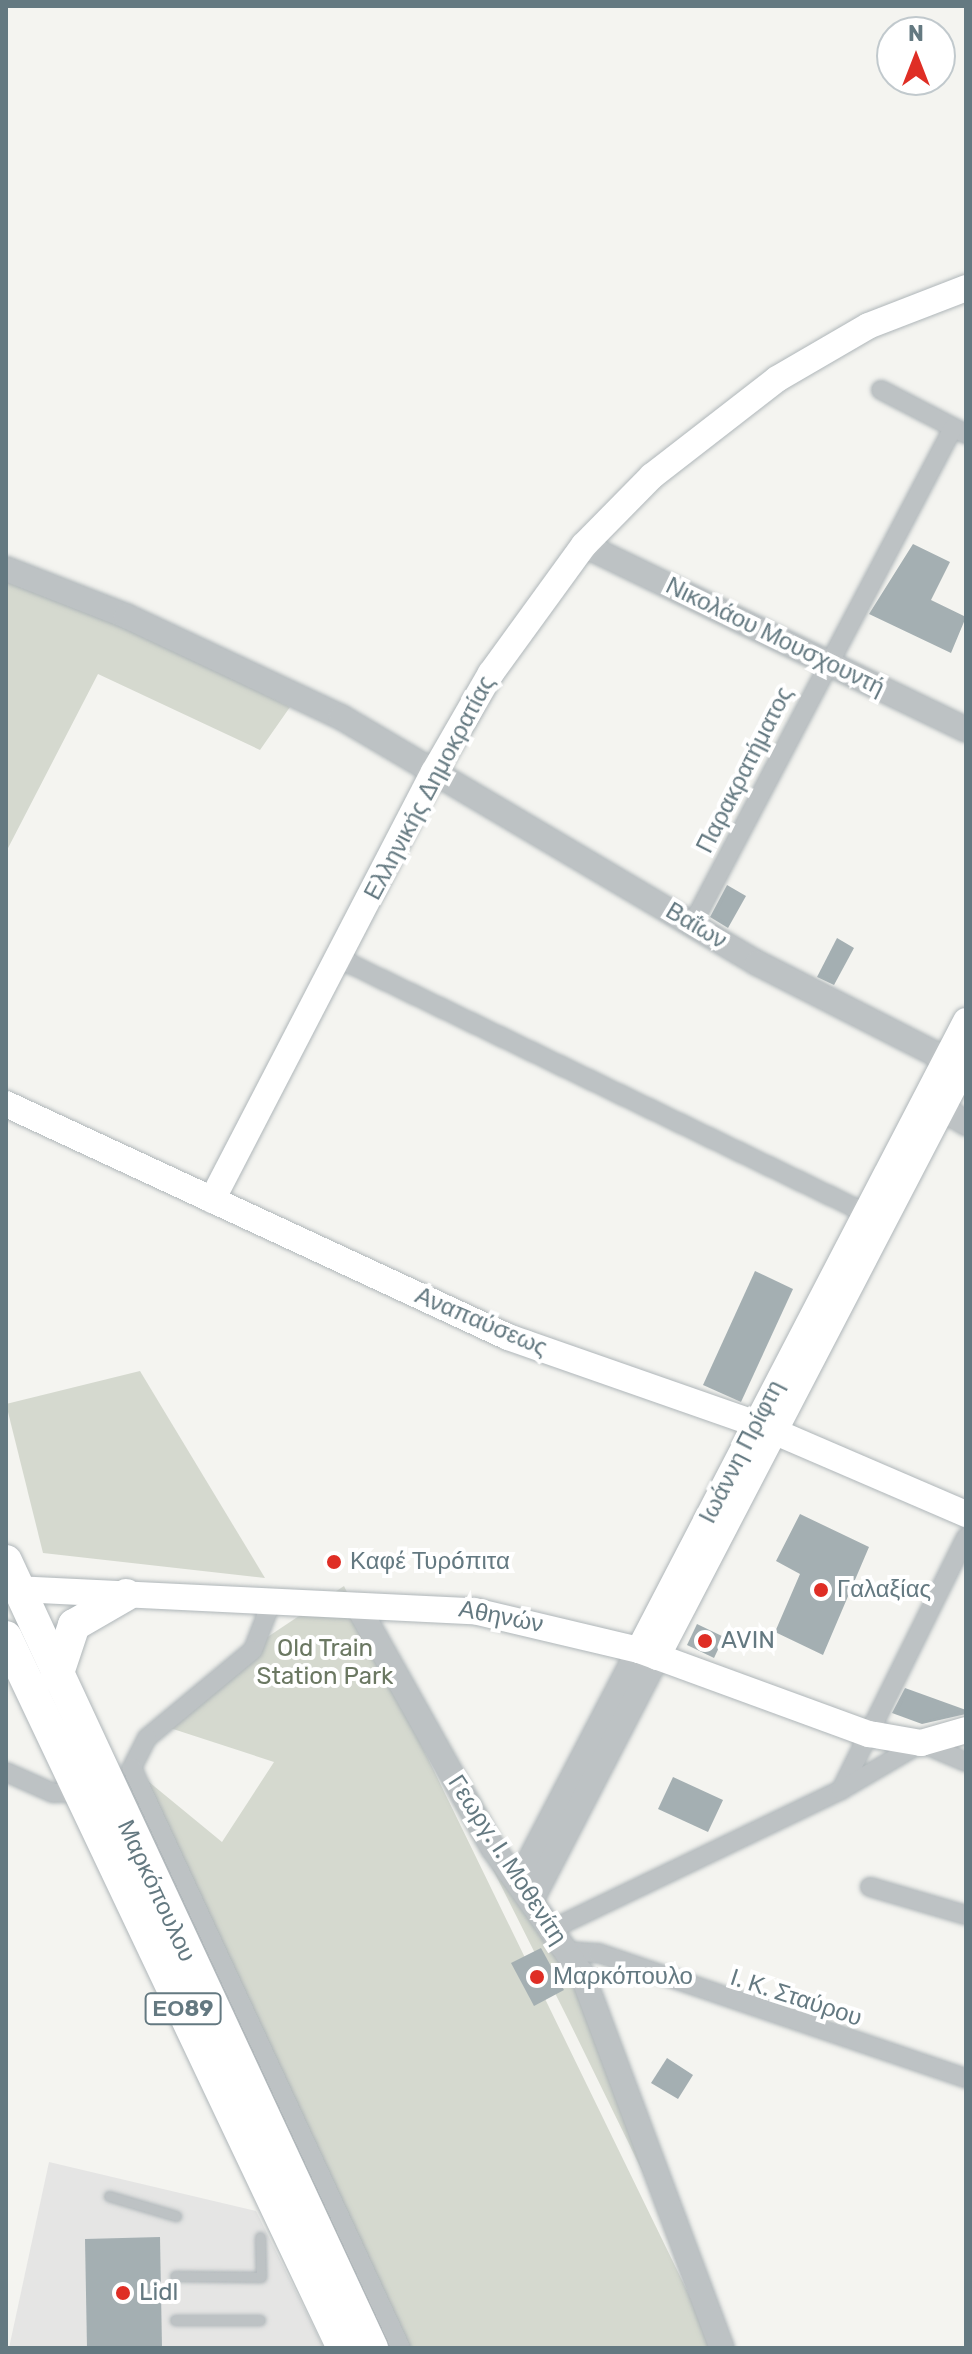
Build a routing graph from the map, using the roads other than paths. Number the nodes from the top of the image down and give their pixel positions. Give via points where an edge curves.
1 (966, 288) edge
2 (881, 390) dead end
3 (960, 431) edge
4 (584, 545) junction
5 (6, 569) edge
6 (828, 662) junction
7 (966, 730) edge
8 (434, 772) junction
9 (693, 923) junction
10 (338, 958) junction
11 (966, 1021) edge
12 (959, 1063) edge
13 (934, 1103) junction
14 (6, 1104) edge
15 (966, 1123) edge
16 (212, 1200) junction
17 (875, 1217) junction
18 (766, 1427) junction
19 (966, 1514) edge
20 (966, 1537) edge
21 (12, 1575) edge
22 (126, 1595) junction
23 (271, 1603) junction
24 (357, 1605) junction
25 (6, 1637) edge
26 (648, 1654) junction
27 (14, 1661) edge
28 (57, 1676) junction
29 (966, 1730) edge
30 (869, 1734) junction
31 (921, 1743) junction
32 (966, 1762) edge
33 (6, 1772) edge
34 (841, 1790) junction
35 (76, 1792) junction
36 (870, 1887) dead end
37 (524, 1892) junction
38 (966, 1915) edge
39 (552, 1929) junction
40 (567, 1951) junction
41 (966, 2078) edge
42 (109, 2196) dead end
43 (176, 2216) dead end
44 (260, 2237) dead end
45 (175, 2276) dead end
46 (175, 2320) dead end
47 (260, 2320) dead end
48 (343, 2348) edge
49 (372, 2348) edge
50 (401, 2348) edge
51 (722, 2348) edge

1 - 4 main road, Ελληνικής Δημοκρατίας via 868,326 777,379 652,476
2 - 3 street
3 - 6 street, Παρακρατήματος
4 - 6 street, Νικολάου Μουσχουντή
4 - 8 main road, Ελληνικής Δημοκρατίας via 491,673
5 - 8 street, Βαΐων via 126,616 341,717
6 - 7 street, Νικολάου Μουσχουντή
6 - 9 street, Παρακρατήματος
8 - 9 street, Βαΐων
8 - 10 main road, Ελληνικής Δημοκρατίας
9 - 12 street, Βαΐων
10 - 16 main road, Ελληνικής Δημοκρατίας
10 - 17 street
11 - 12 main road, Ιωάννη Πρίφτη
12 - 13 main road, Ιωάννη Πρίφτη
13 - 15 street
13 - 17 main road, Ιωάννη Πρίφτη
14 - 16 main road, Αναπαύσεως
16 - 18 main road, Αναπαύσεως via 508,1337
17 - 18 main road, Ιωάννη Πρίφτη
17 - 18 main road, Ιωάννη Πρίφτη via 829,1326
18 - 19 main road, Αναπαύσεως
18 - 26 main road, Ιωάννη Πρίφτη
20 - 30 street
21 - 22 main road, Αθηνών
21 - 28 highway, Μαρκόπουλου / ΕΟ89
22 - 23 main road, Αθηνών
22 - 28 highway via 74,1625
23 - 24 main road, Αθηνών
23 - 50 street via 253,1650 147,1738 132,1768
24 - 26 main road, Αθηνών via 474,1611
24 - 37 street, Γεωργ. Ι. Μοθενίτη
25 - 27 highway, Μαρκόπουλου / ΕΟ89
26 - 30 main road, Αθηνών
26 - 37 street, Ιωάννη Πρίφτη
27 - 35 highway, Μαρκόπουλου / ΕΟ89
28 - 49 highway, Μαρκόπουλου / ΕΟ89
29 - 31 main road, Αθηνών
30 - 31 main road, Αθηνών
30 - 34 street
31 - 32 street
31 - 34 street
33 - 35 street via 53,1793
34 - 39 street
35 - 48 highway, Μαρκόπουλου / ΕΟ89
36 - 38 street
37 - 39 street, Γεωργ. Ι. Μοθενίτη
39 - 40 street, Γεωργ. Ι. Μοθενίτη
40 - 41 street, Ι. Κ. Σταύρου via 598,1953
40 - 51 street, Γεωργ. Ι. Μοθενίτη via 582,1974
42 - 43 lane
44 - 45 lane via 261,2277
46 - 47 lane

